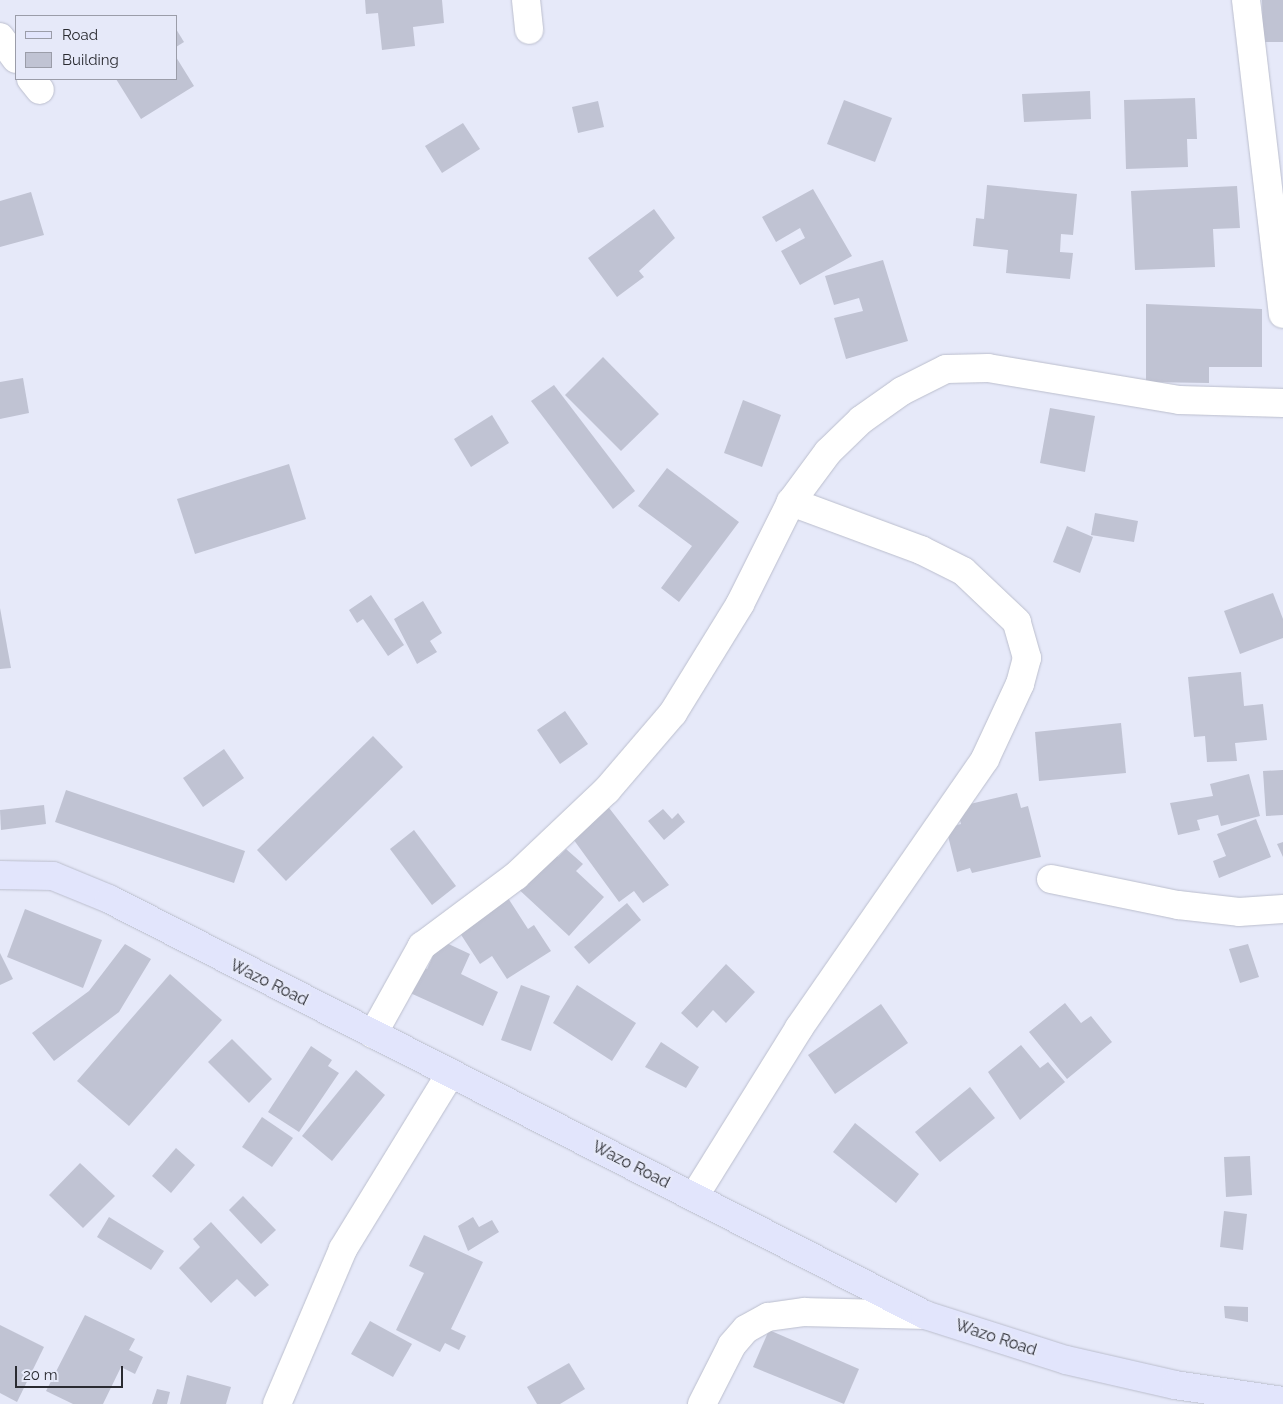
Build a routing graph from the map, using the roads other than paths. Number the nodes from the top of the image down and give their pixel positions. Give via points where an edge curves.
1 (526, 0) edge
2 (1246, 0) edge
3 (529, 30) dead end
4 (0, 37) edge
5 (15, 57) edge
6 (1283, 314) edge
7 (1283, 403) edge
8 (791, 502) junction
9 (0, 875) edge
10 (1052, 880) dead end
11 (1283, 909) edge
12 (373, 1034) junction
13 (451, 1073) junction
14 (694, 1197) junction
15 (925, 1315) junction
16 (1283, 1401) edge
17 (277, 1404) edge
18 (702, 1404) edge

1 - 3 street
2 - 6 street
4 - 5 street
7 - 8 street via 1179,400 988,368 946,369 902,391 861,420 828,452
8 - 12 street via 740,604 673,714 607,790 516,876 422,946
8 - 14 street via 921,550 964,571 1017,622 1027,658 1020,684 985,759 799,1028
9 - 12 main road, Wazo Road via 53,876 109,899
10 - 11 street via 1187,906 1239,912
12 - 13 main road, Wazo Road
13 - 14 main road, Wazo Road
13 - 17 street via 343,1249
14 - 15 main road, Wazo Road
15 - 16 main road, Wazo Road via 1066,1360 1175,1385
15 - 18 street via 805,1312 768,1317 746,1329 732,1345

